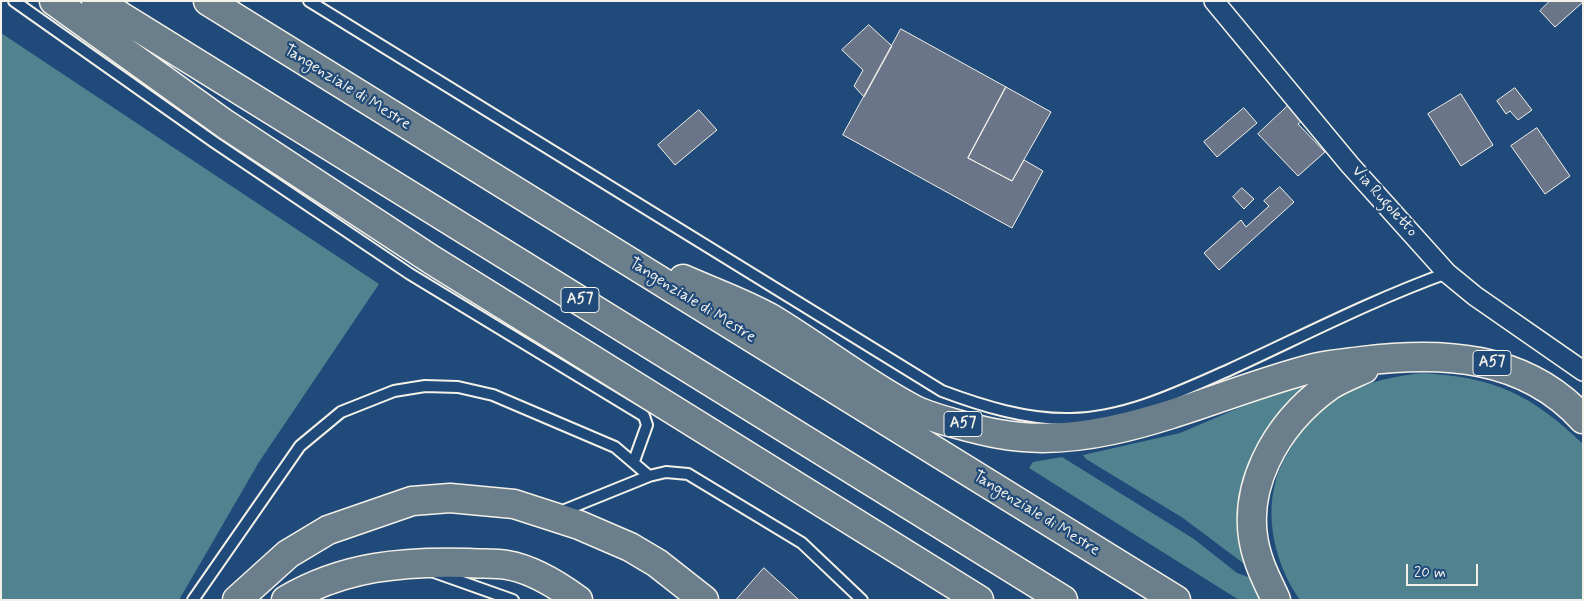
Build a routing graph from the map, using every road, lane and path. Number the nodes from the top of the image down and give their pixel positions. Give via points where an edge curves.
1 (14, 1) edge
2 (54, 1) edge
3 (96, 1) edge
4 (208, 1) edge
5 (309, 1) edge
6 (1214, 1) edge
7 (576, 230) junction
8 (1447, 273) junction
9 (1385, 358) junction
10 (1583, 371) edge
11 (1583, 419) edge
12 (634, 462) junction
13 (650, 476) junction
14 (552, 516) junction
15 (407, 563) junction
16 (193, 600) edge
17 (237, 600) edge
18 (286, 600) edge
19 (513, 600) edge
20 (578, 600) edge
21 (704, 600) edge
22 (862, 600) edge
23 (979, 600) edge
24 (1063, 600) edge
25 (1176, 600) edge
26 (1276, 600) edge

1 - 12 lane via 214,142 410,274 644,416 647,425
2 - 23 highway, A57 via 225,124 382,228
3 - 24 highway, A57
4 - 7 highway, Tangenziale di Mestre / A57
5 - 8 lane via 942,391 1019,414 1069,420 1096,418 1163,400 1394,292
6 - 8 street, Via Rugoletto via 1350,165
7 - 9 highway, A57 via 770,318 917,411 1000,434 1056,438 1112,430 1316,367
7 - 25 highway, Tangenziale di Mestre / A57
8 - 10 street, Via Rugoletto
9 - 11 highway, A57 via 1432,355 1490,362 1542,385
9 - 26 highway, A57 via 1330,385 1297,413 1273,444 1257,482 1252,524 1257,556
12 - 13 lane
12 - 16 lane via 615,447 493,395 458,386 425,386 394,391 341,412 300,446
13 - 14 lane
13 - 22 lane via 680,472 696,479 802,543
14 - 17 highway via 514,504 450,498 412,501 328,530 288,554
14 - 21 highway via 630,547 657,563
15 - 18 highway via 368,569 312,584
15 - 19 lane
15 - 20 highway via 508,565 556,584

